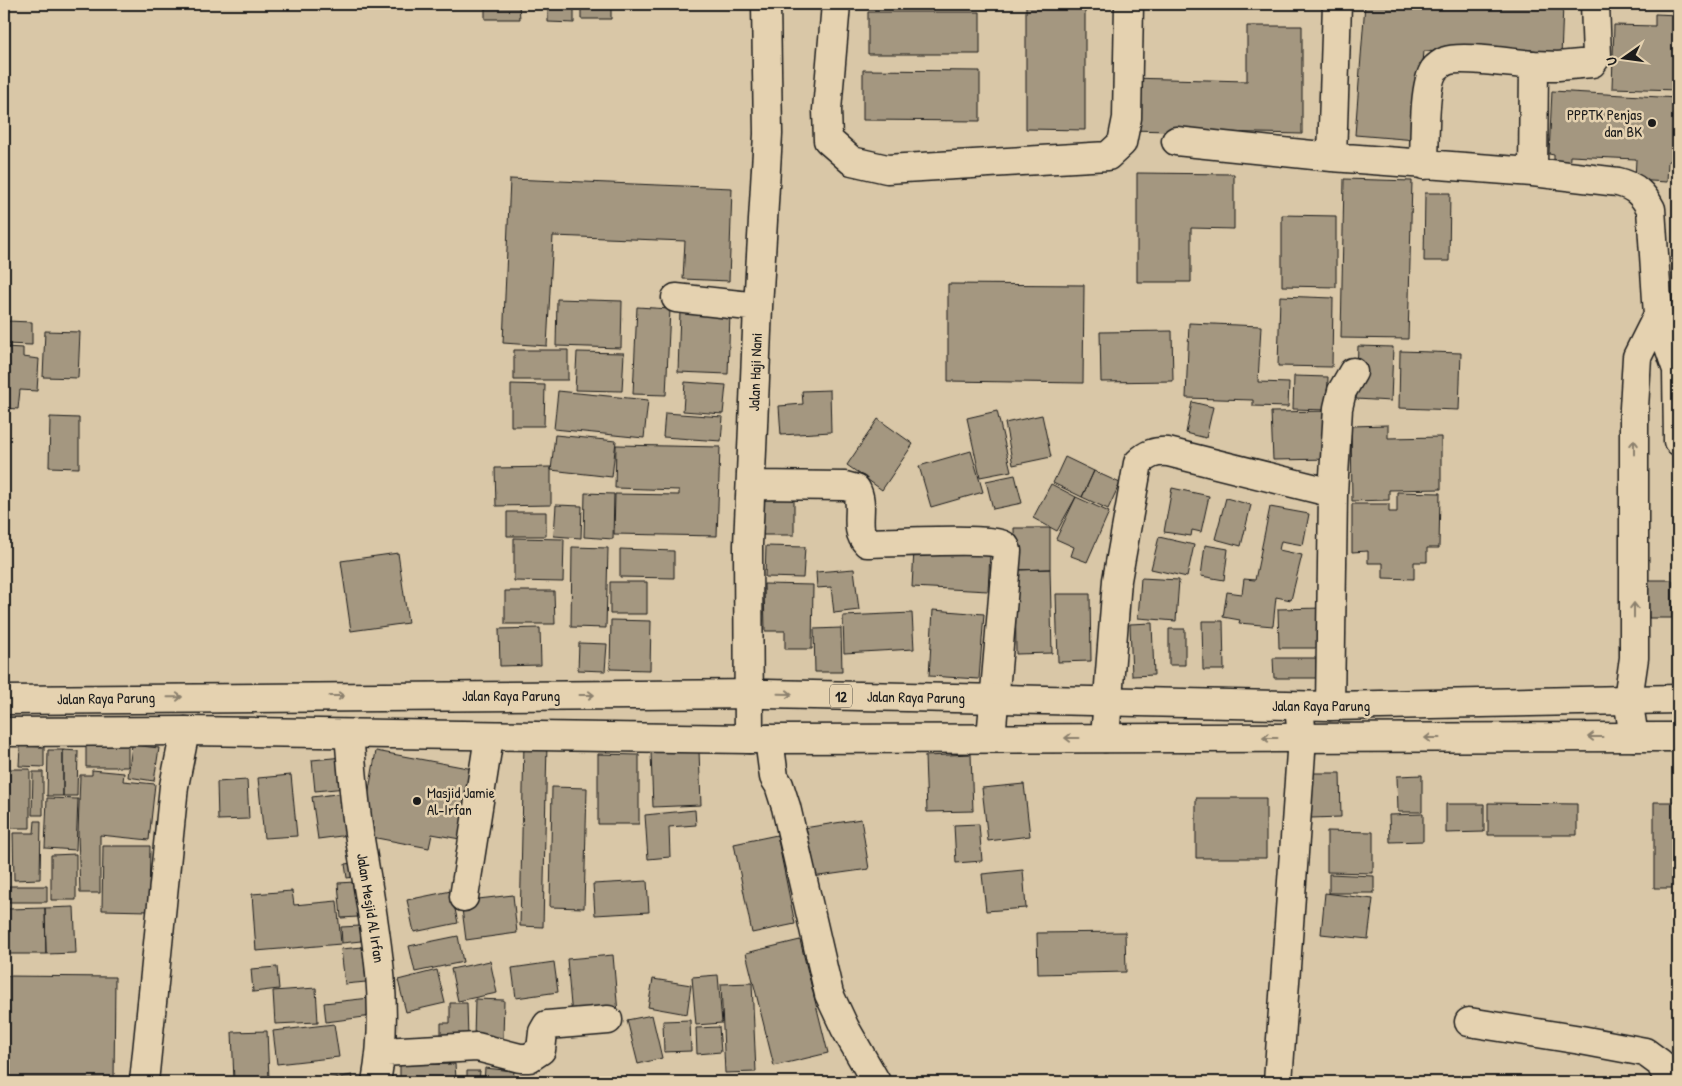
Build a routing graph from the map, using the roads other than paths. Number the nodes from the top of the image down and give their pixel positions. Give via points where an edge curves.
1 (766, 4) edge
2 (836, 4) edge
3 (1128, 4) edge
4 (1337, 4) edge
5 (1595, 4) edge
6 (1534, 65) junction
7 (1176, 141) dead end
8 (1332, 157) junction
9 (1424, 165) junction
10 (1533, 172) junction
11 (676, 298) dead end
12 (758, 307) junction
13 (1658, 314) junction
14 (1353, 372) dead end
15 (1634, 420) junction
16 (1678, 433) edge
17 (751, 485) junction
18 (1333, 493) junction
19 (748, 694) junction
20 (993, 699) junction
21 (1628, 699) junction
22 (1678, 699) edge
23 (4, 700) edge
24 (1109, 703) junction
25 (1299, 706) junction
26 (1330, 706) junction
27 (185, 731) junction
28 (4, 732) edge
29 (349, 734) junction
30 (1678, 736) edge
31 (489, 737) junction
32 (1634, 737) junction
33 (991, 738) junction
34 (1105, 738) junction
35 (1302, 738) junction
36 (759, 739) junction
37 (464, 897) dead end
38 (608, 1020) dead end
39 (1470, 1022) dead end
40 (382, 1052) junction
41 (144, 1082) edge
42 (376, 1082) edge
43 (876, 1082) edge
44 (1278, 1082) edge
45 (1670, 1082) edge

1 - 12 main road, Jalan Haji Nani via 768,134
2 - 3 main road via 827,110 828,140 852,161 887,169 1108,156 1122,143 1126,118
4 - 8 main road
5 - 6 main road via 1597,56 1592,63
6 - 9 main road via 1447,60 1434,70 1427,105
6 - 10 main road
7 - 8 main road
8 - 9 main road
9 - 10 main road
10 - 13 main road via 1618,182 1630,186 1645,198 1651,209
11 - 12 main road
12 - 17 main road, Jalan Haji Nani
13 - 15 main road via 1637,357
13 - 16 main road via 1677,370
14 - 18 main road via 1338,408
15 - 16 main road
21 -> 15 main road via 1634,658
17 - 19 main road, Jalan Haji Nani
17 - 20 main road via 845,486 856,489 860,496 860,532 866,543 976,542 1005,546
18 - 24 main road via 1168,452 1157,451 1145,456 1138,463 1117,580
18 - 26 main road
19 -> 20 main road, Jalan Raya Parung / 12
23 -> 19 main road, Jalan Raya Parung / 12
19 - 36 main road, Jalan Haji Nani
20 - 24 main road, Jalan Raya Parung / 12
20 - 33 main road
21 - 22 main road, Jalan Raya Parung / 12
21 - 26 main road, Jalan Raya Parung / 12
21 - 32 main road
24 - 25 main road, Jalan Raya Parung / 12
24 - 34 main road
25 - 26 main road, Jalan Raya Parung / 12
25 - 35 main road
27 - 28 main road
27 - 29 main road
27 - 41 main road via 174,786
29 - 31 main road
29 - 40 main road, Jalan Mesjid Al Irfan via 358,825 383,988
30 - 32 main road
31 - 36 main road
31 - 37 main road
32 -> 35 main road
34 -> 33 main road
33 - 36 main road
35 -> 34 main road
35 - 44 main road
36 - 43 main road, Jalan Haji Nani via 786,807 829,994
38 - 40 main road via 547,1025 541,1050 529,1058 477,1046
39 - 45 main road via 1645,1052 1660,1063
40 - 42 main road, Jalan Mesjid Al Irfan

